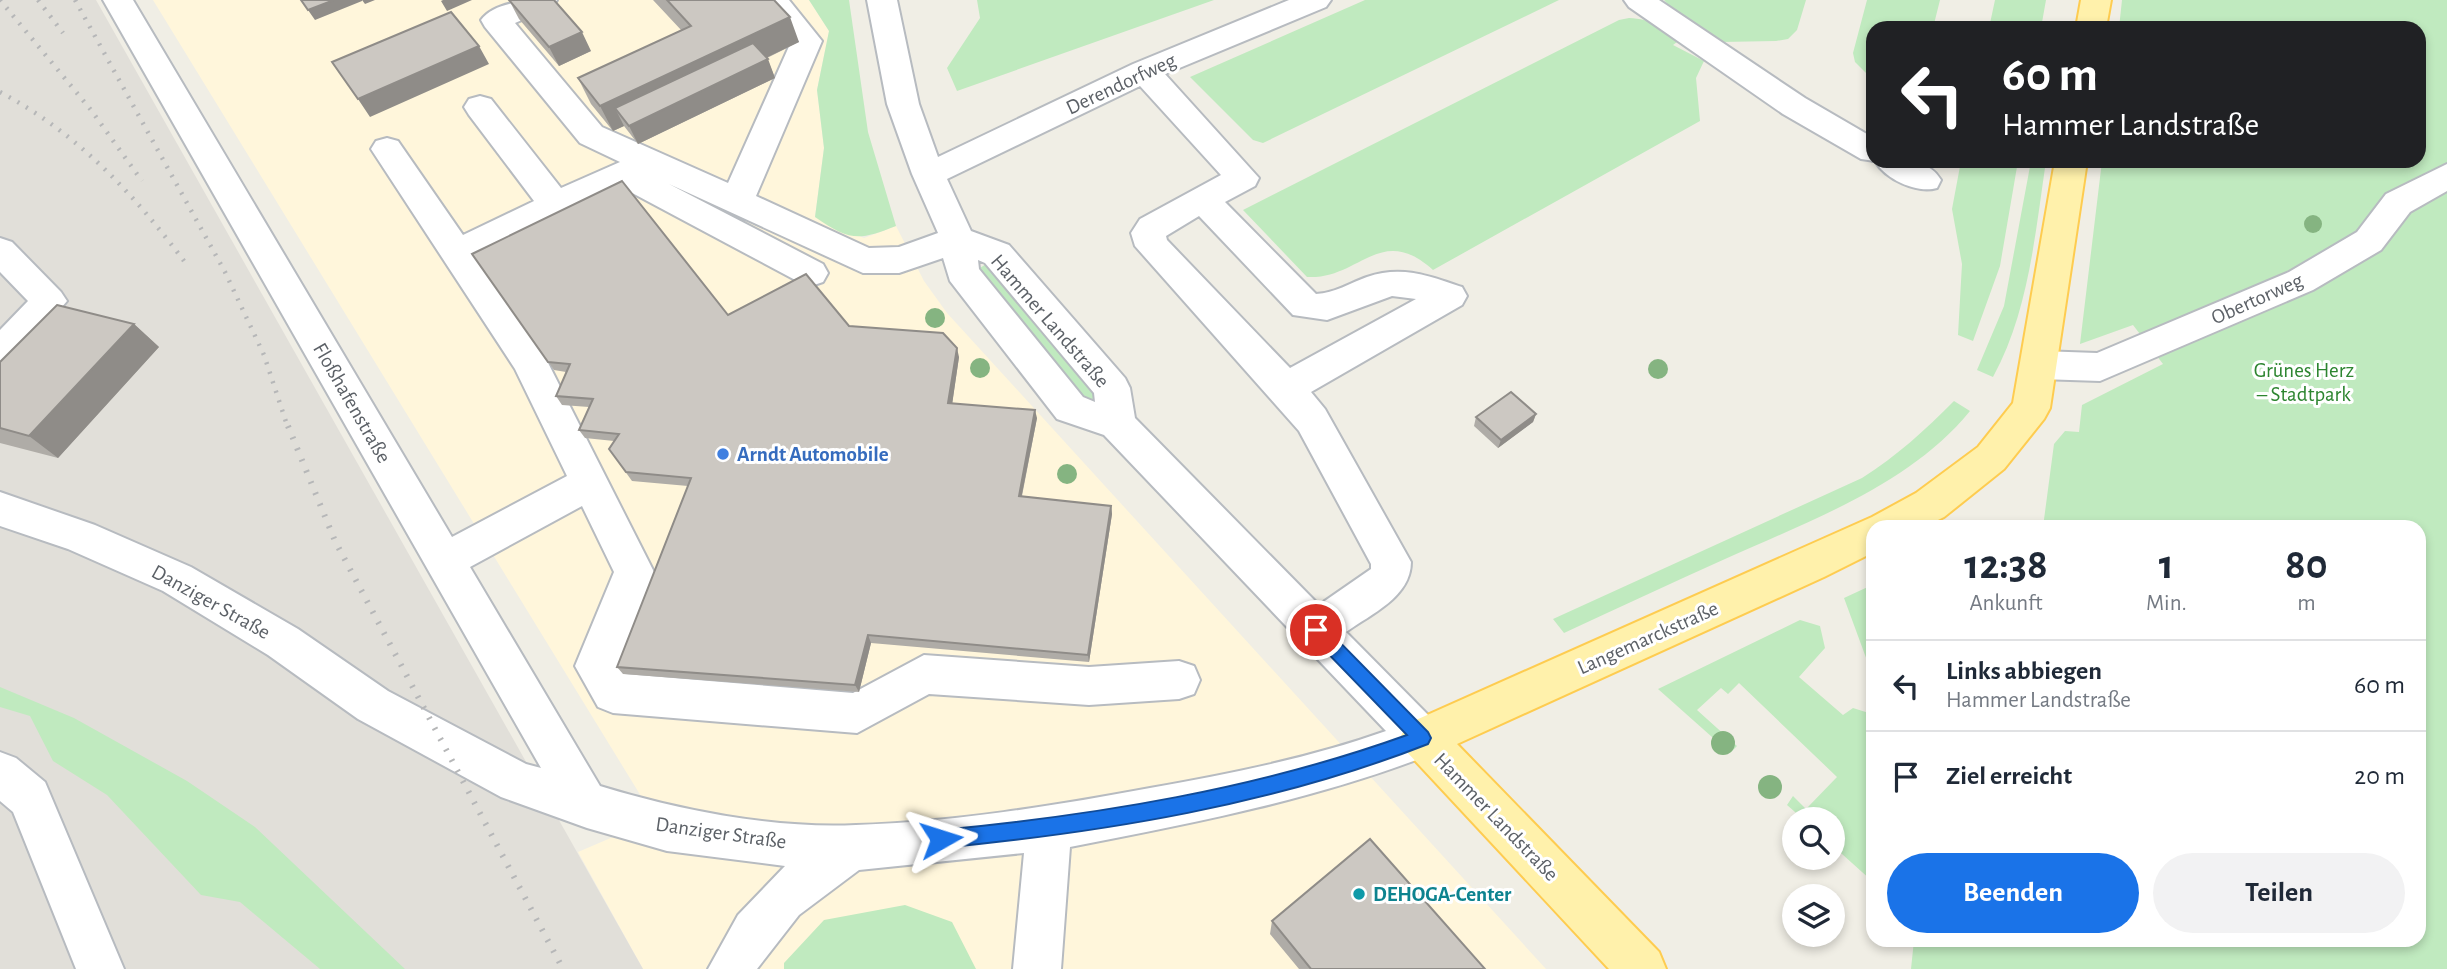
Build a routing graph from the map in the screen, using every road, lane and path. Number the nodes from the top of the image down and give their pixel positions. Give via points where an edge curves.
1 (118, 0) edge
2 (542, 0) edge
3 (773, 0) edge
4 (882, 0) edge
5 (1316, 0) edge
6 (1639, 0) edge
7 (2096, 0) edge
8 (2092, 21) edge
9 (1144, 71) junction
10 (480, 107) dead end
11 (1866, 147) edge
12 (387, 149) dead end
13 (1904, 168) edge
14 (2070, 168) edge
15 (928, 174) junction
16 (2447, 176) edge
17 (1925, 180) dead end
18 (1202, 199) junction
19 (737, 201) junction
20 (555, 204) junction
21 (958, 239) junction
22 (0, 251) edge
23 (457, 253) junction
24 (811, 273) dead end
25 (0, 354) edge
26 (2040, 365) junction
27 (1286, 388) junction
28 (588, 484) junction
29 (0, 509) edge
30 (1901, 520) edge
31 (1866, 537) edge
32 (444, 561) junction
33 (1316, 630) junction
34 (1179, 680) dead end
35 (1422, 738) junction
36 (0, 773) edge
37 (587, 806) junction
38 (1049, 829) junction
39 (854, 848) junction
40 (100, 969) edge
41 (732, 969) edge
42 (1037, 969) edge
43 (1642, 969) edge

1 - 32 street, Floßhafenstraße
2 - 19 street via 496,20 591,135
3 - 19 street via 807,41
4 - 15 street, Hammer Landstraße via 902,104
5 - 9 street, Derendorfweg
6 - 11 street via 1794,106
7 - 8 main road
9 - 15 street, Derendorfweg
9 - 18 street via 1243,178
10 - 20 street
12 - 23 street
13 - 17 street
14 - 26 main road
15 - 21 street, Hammer Landstraße
16 - 26 street, Obertorweg via 2399,203 2369,242 2301,281 2100,367
18 - 27 street via 1152,228 1148,233 1152,246
18 - 27 street via 1305,305 1329,307 1405,282 1450,296
19 - 21 street via 876,263 891,263
20 - 23 street
20 - 24 street via 621,173
21 - 33 street, Hammer Landstraße via 962,272 1070,408 1117,424
22 - 25 street via 49,301
23 - 28 street via 529,361
26 - 30 main road via 2031,408 1991,458 1930,505
27 - 33 street via 1312,420 1391,562 1385,582
28 - 32 street
28 - 34 street via 634,572 596,666 613,693 857,713 924,674 1089,686
29 - 37 street, Danziger Straße via 81,537 177,579 445,746 517,782
31 - 35 main road, Langemarckstraße
32 - 37 street, Floßhafenstraße
33 - 35 street, Hammer Landstraße
35 - 38 street, Danziger Straße via 1357,762 1224,796
35 - 43 main road, Hammer Landstraße
36 - 40 street via 29,797
37 - 39 street, Danziger Straße via 667,829 759,842
38 - 39 street, Danziger Straße
38 - 42 street
39 - 41 street via 817,867 775,905 742,946

